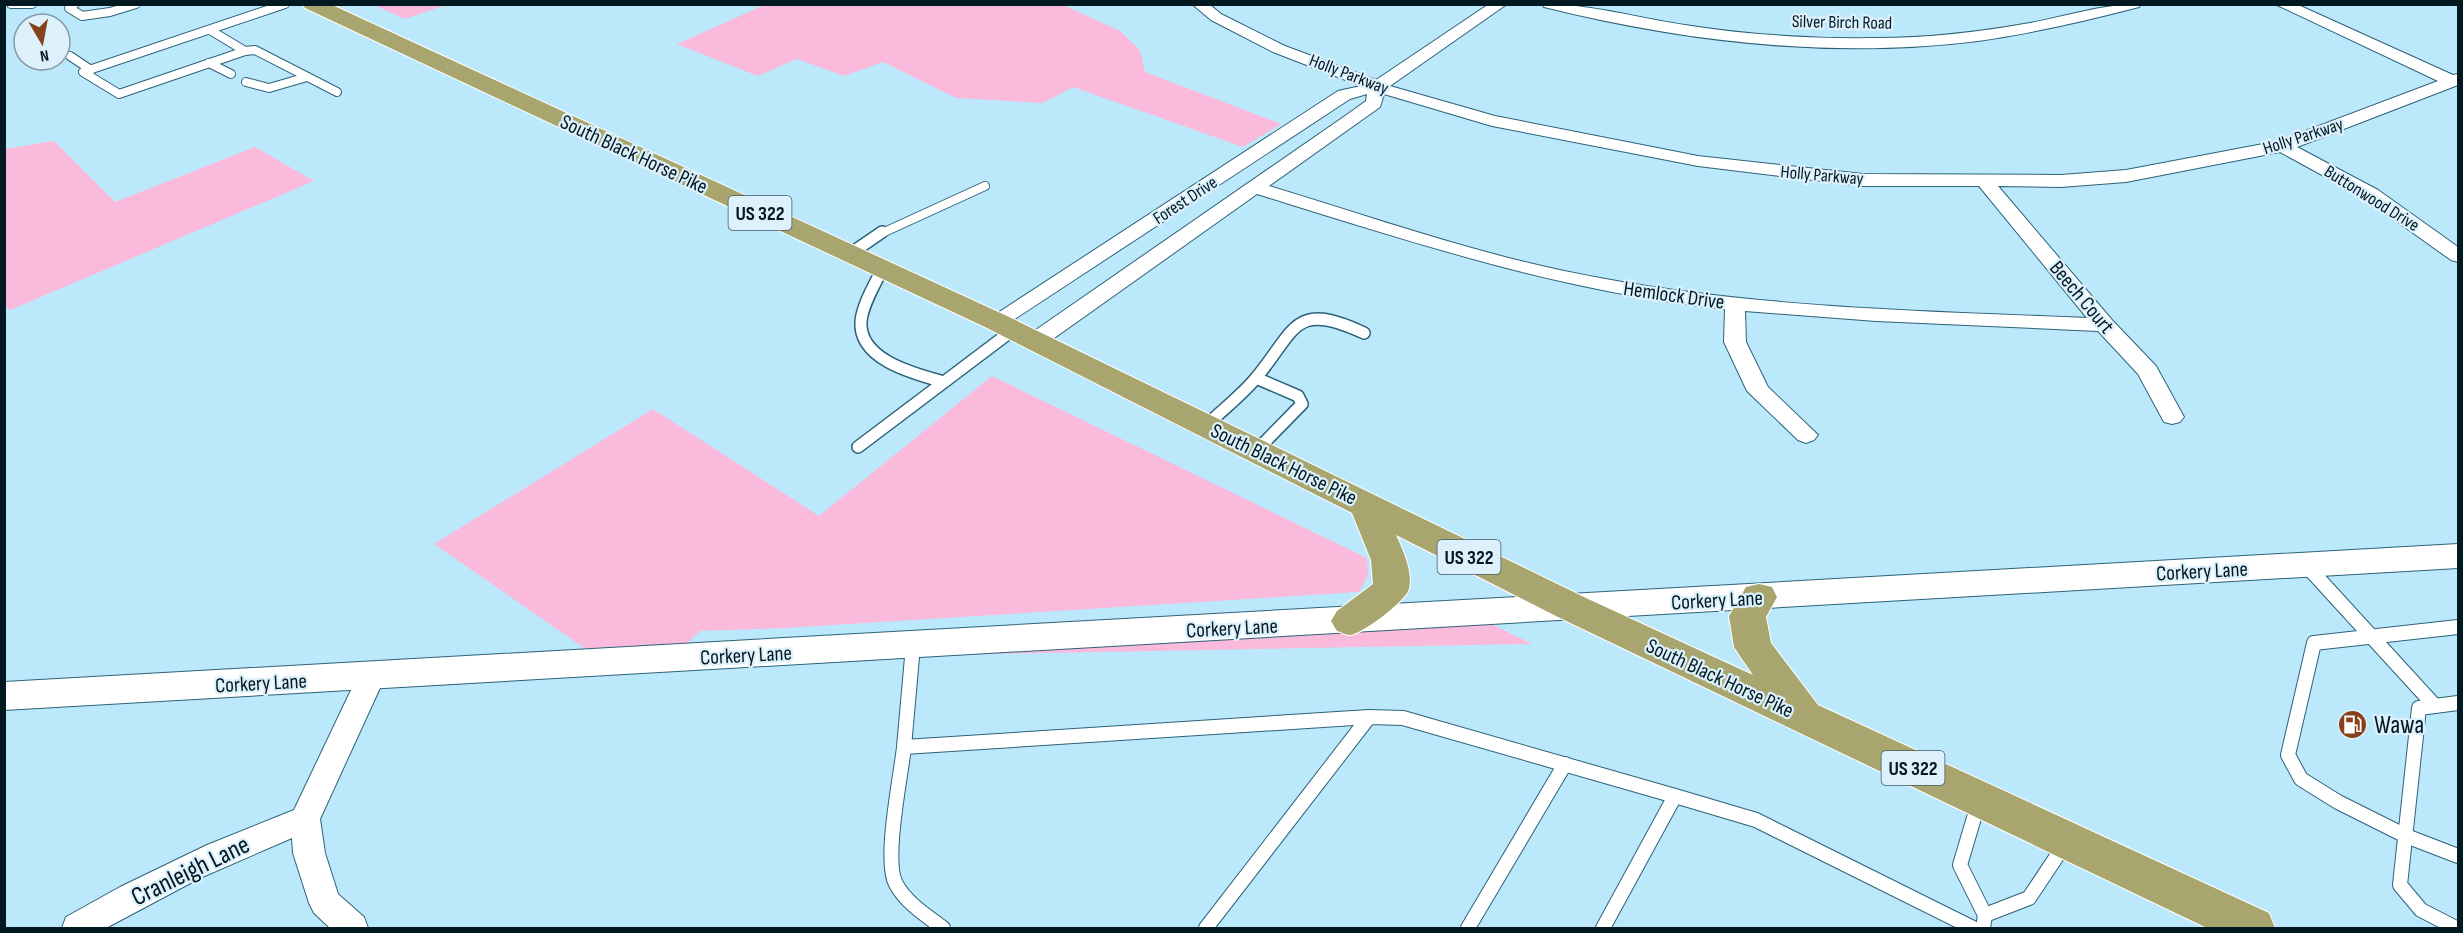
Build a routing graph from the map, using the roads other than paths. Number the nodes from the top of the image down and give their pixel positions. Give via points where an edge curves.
1 (10, 4) edge
2 (32, 4) edge
3 (75, 4) edge
4 (136, 4) edge
5 (285, 4) edge
6 (312, 4) edge
7 (1199, 4) edge
8 (1500, 4) edge
9 (1549, 4) edge
10 (2134, 4) edge
11 (2282, 4) edge
12 (210, 30) junction
13 (245, 51) junction
14 (72, 57) edge
15 (209, 63) junction
16 (91, 70) junction
17 (231, 74) dead end
18 (307, 76) junction
19 (2455, 80) edge
20 (246, 82) dead end
21 (1377, 87) junction
22 (337, 92) dead end
23 (2283, 146) junction
24 (1986, 182) junction
25 (985, 186) dead end
26 (1256, 188) junction
27 (850, 254) junction
28 (2458, 256) edge
29 (882, 269) junction
30 (1735, 304) junction
31 (2104, 325) junction
32 (1015, 331) junction
33 (1364, 333) dead end
34 (1256, 378) junction
35 (944, 382) junction
36 (2172, 417) dead end
37 (1206, 426) junction
38 (1806, 435) dead end
39 (858, 447) dead end
40 (1257, 451) junction
41 (1366, 506) junction
42 (2458, 556) edge
43 (2306, 565) junction
44 (1759, 597) junction
45 (1573, 608) junction
46 (1350, 621) junction
47 (2458, 627) edge
48 (2371, 636) junction
49 (914, 646) junction
50 (371, 677) junction
51 (4, 696) edge
52 (2458, 703) edge
53 (2434, 706) junction
54 (1369, 717) junction
55 (1806, 718) junction
56 (904, 747) junction
57 (1565, 764) junction
58 (1675, 796) junction
59 (1979, 800) junction
60 (305, 819) junction
61 (2406, 836) junction
62 (2067, 841) junction
63 (2458, 856) edge
64 (1984, 922) edge
65 (78, 928) edge
66 (352, 928) edge
67 (943, 928) edge
68 (1206, 928) edge
69 (1468, 928) edge
70 (1603, 928) edge
71 (1972, 928) edge
72 (2253, 928) edge
73 (2456, 928) edge

1 - 2 lane
3 - 4 lane via 69,8 82,16
5 - 12 lane
6 - 27 highway, South Black Horse Pike / US 322
7 - 21 street, Holly Parkway via 1261,41
8 - 21 street, Forest Drive
9 - 10 street, Silver Birch Road via 1691,30 1799,42 1864,44 1999,33 2081,19
11 - 19 street
12 - 13 lane
12 - 16 lane
13 - 15 lane
13 - 18 lane via 255,50
14 - 16 lane
15 - 16 lane via 119,94 83,72
15 - 17 lane
18 - 20 lane via 267,89
18 - 22 lane
19 - 23 street, Holly Parkway
21 - 24 street, Holly Parkway via 1492,121 1698,161 1863,180
21 - 26 street, Forest Drive via 1374,103
21 - 32 street, Forest Drive via 1344,95
23 - 24 street, Holly Parkway via 2126,176
23 - 28 street, Buttonwood Drive via 2371,194
24 - 31 street, Beech Court
25 - 27 lane via 887,230
26 - 30 street, Hemlock Drive via 1502,262 1647,293
26 - 32 street, Forest Drive
27 - 29 highway, South Black Horse Pike / US 322
29 - 32 highway, South Black Horse Pike / US 322
29 - 35 lane via 861,321 865,341 891,363
30 - 31 street, Hemlock Drive via 1843,314
30 - 38 street via 1735,342 1758,391
31 - 36 street, Beech Court via 2148,371
32 - 35 lane
32 - 37 highway, South Black Horse Pike / US 322
33 - 34 lane via 1334,320 1308,320 1292,328
34 - 37 lane
34 - 40 lane via 1298,396 1302,404
35 - 39 lane
37 - 40 highway, South Black Horse Pike / US 322
40 - 41 highway, South Black Horse Pike / US 322
41 - 45 highway, South Black Horse Pike / US 322
41 - 46 highway via 1389,560 1391,590
42 - 43 street, Corkery Lane
43 - 44 street, Corkery Lane
43 - 48 lane
44 - 45 street, Corkery Lane
44 - 55 highway via 1747,616 1752,648
45 - 46 street, Corkery Lane
45 - 55 highway, South Black Horse Pike / US 322
46 - 49 street, Corkery Lane
47 - 48 lane
48 - 53 lane
48 - 61 lane via 2314,643 2288,755 2301,779
49 - 50 street, Corkery Lane
49 - 56 lane
50 - 51 street, Corkery Lane
50 - 60 street
52 - 53 lane
53 - 61 lane via 2419,708
54 - 56 lane
54 - 57 lane via 1403,718
54 - 68 lane
55 - 59 highway, South Black Horse Pike / US 322
56 - 67 lane via 894,882 920,911
57 - 58 lane
57 - 69 lane
58 - 70 lane
58 - 71 lane via 1756,820
59 - 62 highway, South Black Horse Pike / US 322
59 - 64 lane via 1960,865
60 - 65 street, Cranleigh Lane via 244,843
60 - 66 street via 309,853 325,903
61 - 63 lane
61 - 73 lane via 2400,885 2421,910
62 - 64 lane via 2029,898
62 - 72 highway, South Black Horse Pike / US 322

